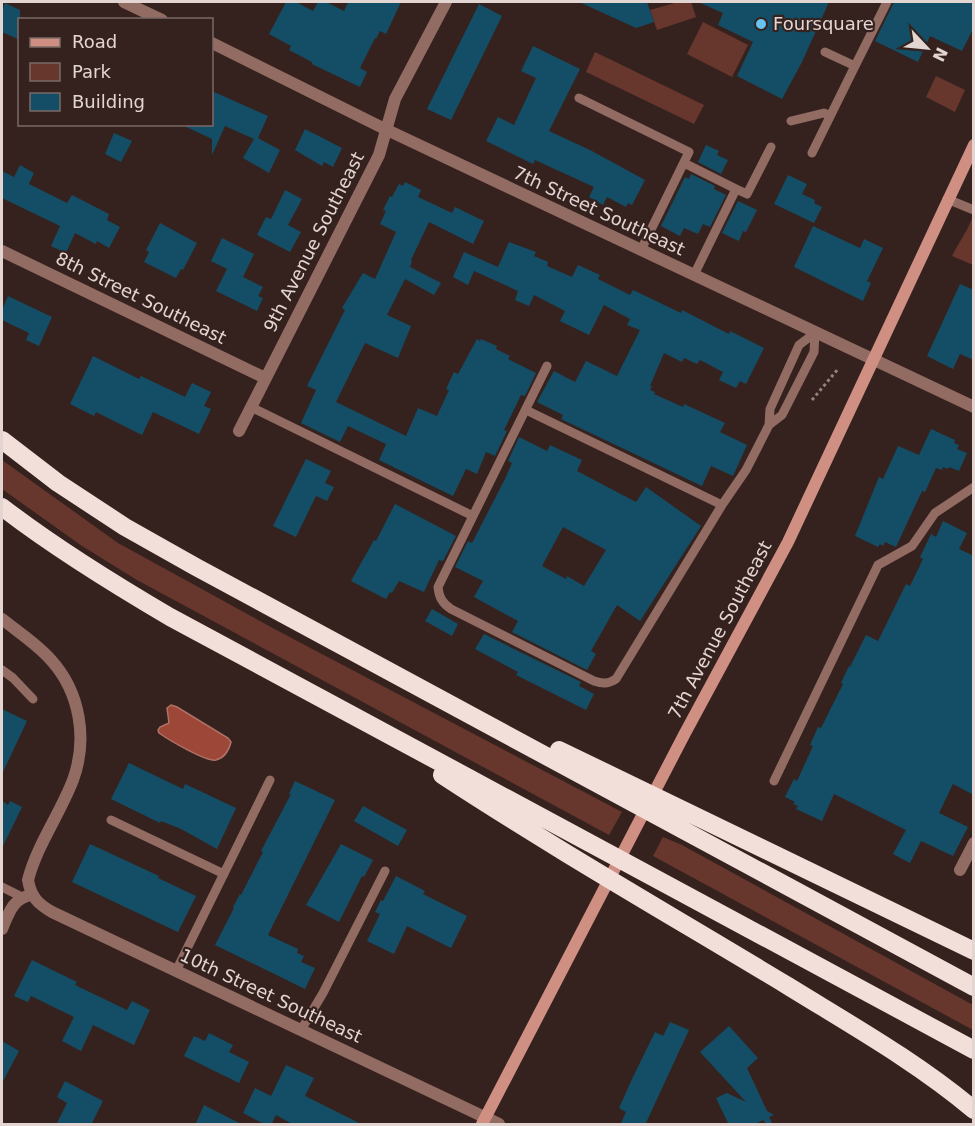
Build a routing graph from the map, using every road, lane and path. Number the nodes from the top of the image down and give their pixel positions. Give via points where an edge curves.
1 (124, 2) edge
2 (446, 2) edge
3 (887, 2) edge
4 (138, 4) edge
5 (159, 18) edge
6 (213, 43) edge
7 (825, 52) dead end
8 (855, 66) junction
9 (579, 98) dead end
10 (830, 116) junction
11 (791, 121) dead end
12 (385, 129) junction
13 (974, 145) edge
14 (771, 147) dead end
15 (812, 153) dead end
16 (684, 163) junction
17 (736, 189) junction
18 (948, 199) junction
19 (974, 210) edge
20 (641, 250) junction
21 (2, 251) edge
22 (694, 275) junction
23 (815, 333) junction
24 (874, 360) junction
25 (547, 366) dead end
26 (838, 369) dead end
27 (265, 378) junction
28 (812, 400) dead end
29 (251, 407) junction
30 (974, 407) edge
31 (526, 410) junction
32 (769, 425) junction
33 (239, 431) dead end
34 (2, 440) edge
35 (974, 487) edge
36 (722, 505) junction
37 (2, 507) edge
38 (473, 516) junction
39 (2, 619) edge
40 (365, 658) junction
41 (2, 670) edge
42 (33, 699) dead end
43 (343, 710) junction
44 (270, 780) dead end
45 (774, 781) dead end
46 (111, 820) dead end
47 (974, 843) edge
48 (960, 870) dead end
49 (384, 871) dead end
50 (224, 874) junction
51 (2, 887) edge
52 (27, 896) junction
53 (2, 928) edge
54 (974, 951) edge
55 (177, 971) junction
56 (974, 987) edge
57 (301, 1030) junction
58 (974, 1050) edge
59 (974, 1110) edge
60 (484, 1121) edge
61 (499, 1125) edge

1 - 4 street
2 - 12 street, 9th Avenue Southeast via 395,99
3 - 8 lane
4 - 5 street
6 - 12 street, 7th Street Southeast
7 - 8 lane
8 - 10 lane
9 - 16 lane via 689,152
10 - 11 lane via 825,113
10 - 15 lane
12 - 20 street, 7th Street Southeast
12 - 27 street, 9th Avenue Southeast via 379,155
13 - 18 street, 7th Avenue Southeast
14 - 17 lane via 747,195
16 - 17 lane
16 - 20 lane
17 - 22 lane
18 - 19 lane
18 - 24 street, 7th Avenue Southeast
20 - 22 street, 7th Street Southeast
21 - 27 street, 8th Street Southeast
22 - 23 street, 7th Street Southeast
23 - 24 street, 7th Street Southeast
23 - 32 lane via 814,352 782,415
23 - 32 lane via 799,345 770,409
24 - 30 street, 7th Street Southeast
24 - 60 street, 7th Avenue Southeast via 788,542
25 - 31 lane
26 - 28 path
27 - 29 street, 9th Avenue Southeast
29 - 33 street, 9th Avenue Southeast
29 - 38 lane
31 - 36 lane
31 - 38 lane
32 - 36 lane
34 - 40 highway via 125,527
35 - 45 lane via 935,513 912,546 878,565
36 - 38 lane via 616,679 603,684 443,604 438,587
37 - 43 highway via 104,579
39 - 52 street via 51,660 64,677 80,718 81,737 73,779 30,872
40 - 54 highway
40 - 56 highway
41 - 42 lane
43 - 58 highway
43 - 59 highway via 521,827 846,1022 948,1088
44 - 50 lane
46 - 50 lane
47 - 48 street
49 - 57 lane
50 - 55 lane
51 - 52 lane
52 - 53 street via 11,909
52 - 55 street, 10th Street Southeast via 52,912
55 - 57 street, 10th Street Southeast
57 - 60 street, 10th Street Southeast
60 - 61 street, 10th Street Southeast

